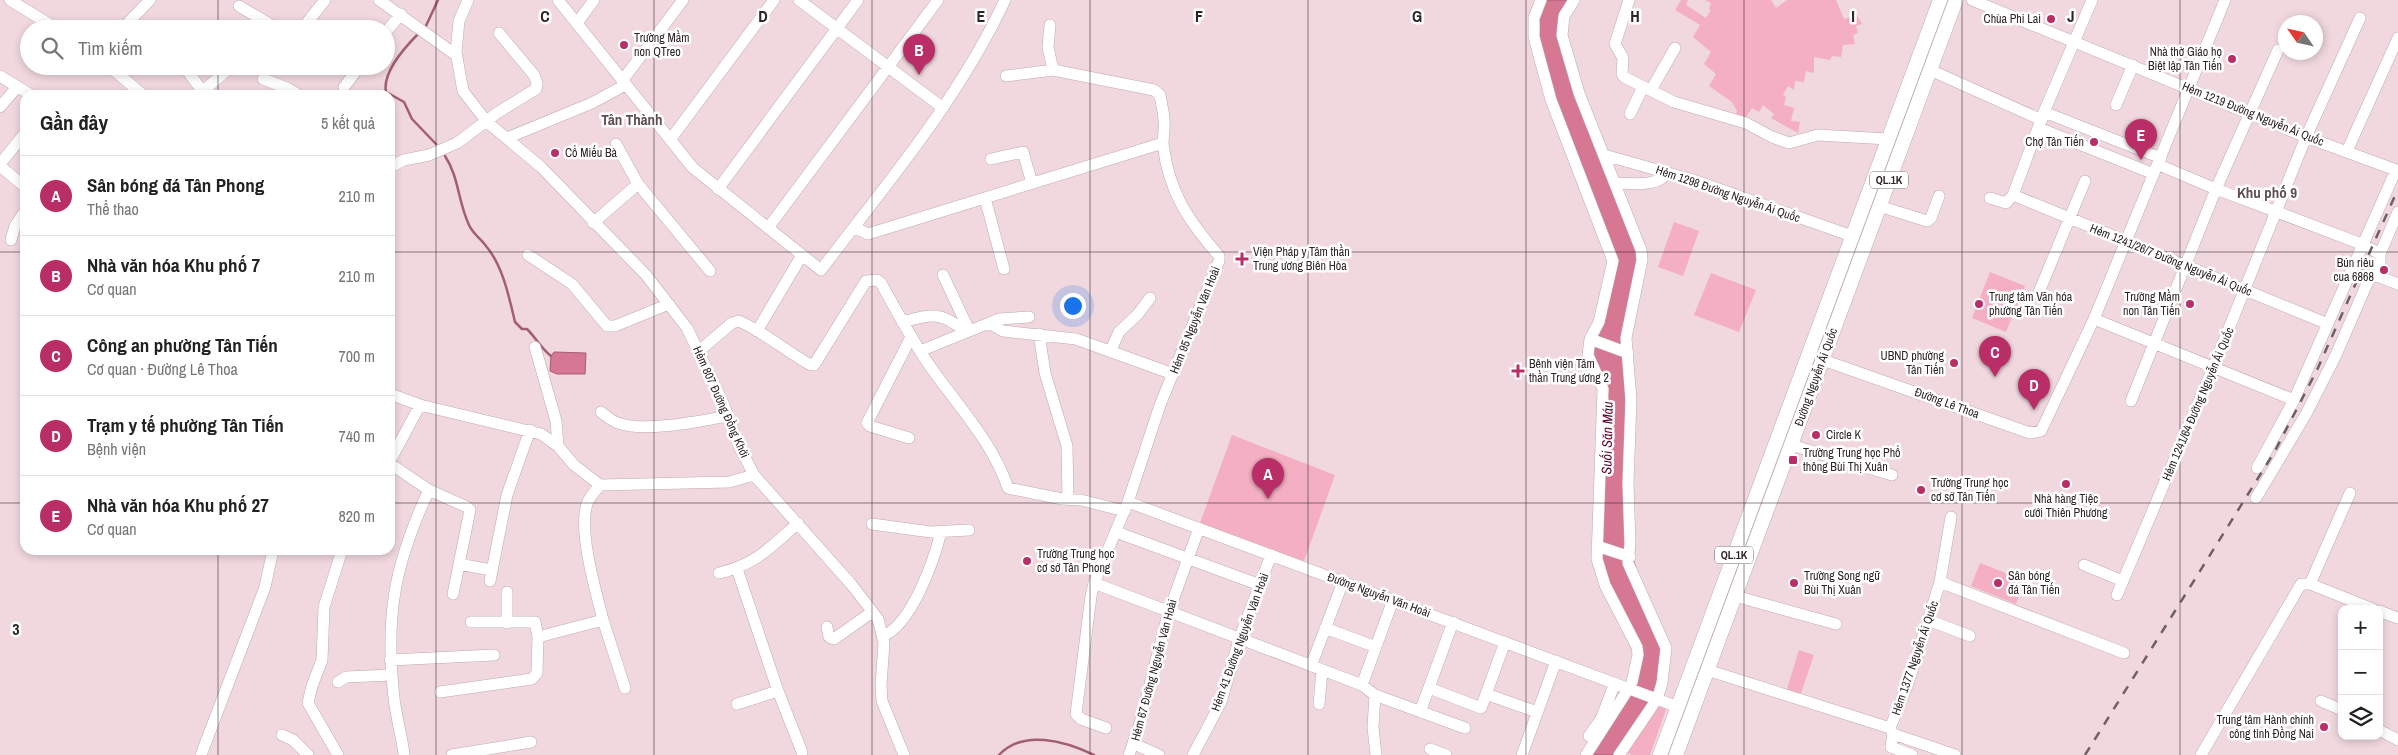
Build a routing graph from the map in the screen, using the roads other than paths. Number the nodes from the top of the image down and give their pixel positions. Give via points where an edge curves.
1 (10, 0) edge
2 (150, 0) edge
3 (326, 0) edge
4 (468, 0) edge
5 (558, 0) edge
6 (594, 0) edge
7 (683, 0) edge
8 (774, 0) edge
9 (798, 0) edge
10 (858, 0) edge
11 (938, 0) edge
12 (1005, 0) edge
13 (1541, 0) edge
14 (1574, 0) edge
15 (1629, 0) edge
16 (1940, 0) edge
17 (1956, 0) edge
18 (1972, 0) edge
19 (2092, 0) edge
20 (2225, 0) edge
21 (383, 1) edge
22 (239, 6) dead end
23 (401, 14) junction
24 (2360, 18) dead end
25 (42, 20) edge
26 (131, 20) edge
27 (263, 20) edge
28 (309, 20) edge
29 (395, 21) edge
30 (577, 23) junction
31 (1050, 25) dead end
32 (837, 28) junction
33 (498, 33) dead end
34 (2398, 38) edge
35 (2076, 42) junction
36 (1675, 48) dead end
37 (2278, 50) dead end
38 (456, 55) junction
39 (2133, 66) junction
40 (888, 67) junction
41 (1053, 70) junction
42 (1930, 70) junction
43 (120, 75) edge
44 (191, 75) edge
45 (223, 75) edge
46 (353, 75) edge
47 (0, 76) edge
48 (1006, 76) dead end
49 (263, 78) dead end
50 (624, 83) junction
51 (17, 87) junction
52 (344, 88) dead end
53 (1647, 89) junction
54 (2190, 89) junction
55 (22, 90) edge
56 (137, 90) edge
57 (202, 90) edge
58 (207, 90) edge
59 (290, 90) edge
60 (2116, 105) dead end
61 (0, 107) edge
62 (943, 108) junction
63 (2249, 113) junction
64 (1630, 114) dead end
65 (2042, 120) junction
66 (487, 122) junction
67 (2306, 137) junction
68 (507, 138) junction
69 (20, 139) edge
70 (1888, 139) junction
71 (670, 140) junction
72 (1163, 143) junction
73 (616, 144) dead end
74 (2347, 151) junction
75 (1604, 156) junction
76 (991, 159) dead end
77 (395, 164) edge
78 (0, 165) edge
79 (2158, 166) junction
80 (1666, 172) junction
81 (2085, 181) dead end
82 (20, 183) edge
83 (1032, 183) junction
84 (1615, 183) junction
85 (638, 184) junction
86 (718, 189) junction
87 (2216, 189) junction
88 (2013, 195) junction
89 (1939, 196) dead end
90 (985, 198) junction
91 (1990, 198) dead end
92 (1879, 206) junction
93 (2276, 211) junction
94 (2398, 212) edge
95 (20, 218) edge
96 (2069, 218) junction
97 (593, 223) junction
98 (854, 227) junction
99 (768, 228) junction
100 (1852, 236) junction
101 (11, 240) dead end
102 (2126, 243) junction
103 (2364, 245) junction
104 (2380, 254) junction
105 (528, 255) dead end
106 (802, 255) junction
107 (2185, 266) junction
108 (1004, 269) dead end
109 (710, 271) dead end
110 (943, 275) dead end
111 (2380, 277) junction
112 (2398, 284) edge
113 (2245, 290) junction
114 (2039, 292) dead end
115 (1150, 298) dead end
116 (669, 304) junction
117 (1029, 317) dead end
118 (2094, 319) junction
119 (902, 322) junction
120 (989, 323) junction
121 (2328, 324) junction
122 (967, 330) junction
123 (757, 331) junction
124 (1039, 334) junction
125 (911, 337) junction
126 (1590, 340) junction
127 (2155, 344) junction
128 (535, 347) dead end
129 (1111, 350) junction
130 (699, 351) junction
131 (920, 351) junction
132 (1628, 354) junction
133 (1808, 355) junction
134 (1822, 360) junction
135 (2214, 368) junction
136 (1173, 374) junction
137 (395, 396) edge
138 (2294, 400) junction
139 (2131, 401) dead end
140 (420, 405) junction
141 (601, 412) dead end
142 (728, 416) junction
143 (530, 430) junction
144 (909, 438) dead end
145 (1791, 445) junction
146 (558, 446) junction
147 (395, 450) edge
148 (2257, 468) dead end
149 (395, 469) edge
150 (754, 474) junction
151 (1892, 475) dead end
152 (600, 485) junction
153 (429, 490) junction
154 (2350, 493) dead end
155 (2256, 498) dead end
156 (1068, 499) junction
157 (1126, 506) junction
158 (1951, 517) dead end
159 (798, 523) junction
160 (872, 524) dead end
161 (1199, 528) junction
162 (969, 530) dead end
163 (941, 532) junction
164 (1116, 532) junction
165 (1597, 546) junction
166 (272, 555) edge
167 (340, 555) edge
168 (1271, 555) junction
169 (1630, 557) junction
170 (1188, 559) junction
171 (459, 564) junction
172 (2084, 565) dead end
173 (737, 569) junction
174 (719, 573) dead end
175 (2123, 581) junction
176 (1343, 582) junction
177 (1940, 582) junction
178 (1094, 583) junction
179 (2310, 584) junction
180 (1260, 585) junction
181 (508, 592) dead end
182 (453, 594) dead end
183 (2117, 595) dead end
184 (1735, 596) junction
185 (1393, 600) junction
186 (2362, 605) edge
187 (872, 612) junction
188 (1168, 612) junction
189 (2383, 612) edge
190 (2398, 618) edge
191 (603, 620) junction
192 (1928, 620) junction
193 (471, 622) dead end
194 (1453, 622) junction
195 (507, 623) junction
196 (1836, 624) dead end
197 (827, 627) dead end
198 (1325, 628) junction
199 (883, 636) junction
200 (1970, 636) dead end
201 (538, 637) junction
202 (1240, 640) junction
203 (1505, 642) junction
204 (1376, 647) junction
205 (2124, 653) dead end
206 (494, 654) dead end
207 (390, 660) junction
208 (1556, 661) junction
209 (1311, 666) junction
210 (1322, 670) junction
211 (1707, 670) junction
212 (392, 676) junction
213 (338, 682) dead end
214 (1615, 683) junction
215 (1362, 685) junction
216 (1631, 685) junction
217 (625, 688) dead end
218 (1429, 688) junction
219 (778, 691) junction
220 (440, 692) dead end
221 (1486, 694) junction
222 (1375, 695) junction
223 (1658, 696) junction
224 (2321, 701) dead end
225 (737, 704) dead end
226 (1319, 704) dead end
227 (1678, 707) junction
228 (2338, 708) edge
229 (1420, 712) junction
230 (1537, 712) junction
231 (1106, 728) dead end
232 (1465, 728) dead end
233 (1891, 731) junction
234 (2383, 732) edge
235 (282, 735) dead end
236 (1589, 736) dead end
237 (2398, 740) edge
238 (531, 742) dead end
239 (1430, 749) dead end
240 (1132, 750) edge
241 (802, 752) dead end
242 (201, 755) edge
243 (308, 755) edge
244 (338, 755) edge
245 (404, 755) edge
246 (452, 755) edge
247 (904, 755) edge
248 (1159, 755) edge
249 (1193, 755) edge
250 (1376, 755) edge
251 (1446, 755) edge
252 (1522, 755) edge
253 (1586, 755) edge
254 (1619, 755) edge
255 (1660, 755) edge
256 (1676, 755) edge
257 (1912, 755) edge
258 (1955, 755) edge
259 (2201, 755) edge

1 - 25 street
2 - 26 street
3 - 28 street
4 - 38 street, Hẻm 807 Đường Đồng Khởi via 459,21
5 - 30 street
6 - 30 street
7 - 50 street
8 - 71 street
9 - 32 street
10 - 32 street
11 - 40 street
12 - 62 street via 982,46
13 - 126 street via 1534,18 1534,37 1551,100 1613,261 1599,322
14 - 75 street via 1564,16 1562,35 1579,93
15 - 53 street via 1615,44 1623,58 1622,74
16 - 70 main road, Đường Nguyễn Ái Quốc / QL.1K
17 - 42 main road, Đường Nguyễn Ái Quốc / QL.1K
18 - 35 street, Hẻm 1219 Đường Nguyễn Ái Quốc
19 - 35 street
20 - 54 street
21 - 23 street
22 - 27 street
23 - 29 street
23 - 38 street
24 - 67 street, Hẻm 1241/64 Đường Nguyễn Ái Quốc
30 - 50 street
31 - 41 street via 1048,46
32 - 40 street
32 - 86 street
33 - 66 street via 537,83 536,90
34 - 74 street
35 - 39 street, Hẻm 1219 Đường Nguyễn Ái Quốc
35 - 65 street
36 - 53 street
37 - 63 street
38 - 66 street, Hẻm 807 Đường Đồng Khởi via 463,91
39 - 54 street, Hẻm 1219 Đường Nguyễn Ái Quốc
39 - 60 street
40 - 62 street
40 - 99 street
41 - 48 street
41 - 72 street, Hẻm 95 Nguyễn Văn Hoài via 1158,92 1164,120
42 - 65 street
42 - 92 main road, Đường Nguyễn Ái Quốc / QL.1K
43 - 56 street
44 - 57 street
45 - 58 street
46 - 52 street
47 - 51 street
49 - 59 street
50 - 68 street via 592,103
50 - 71 street
51 - 55 street
51 - 61 street
53 - 64 street
53 - 70 street via 1674,102 1746,123 1789,142 1818,135
54 - 63 street, Hẻm 1219 Đường Nguyễn Ái Quốc
54 - 79 street
62 - 98 street
63 - 67 street, Hẻm 1219 Đường Nguyễn Ái Quốc
63 - 87 street
65 - 79 street
65 - 79 street
65 - 88 street
66 - 68 street, Hẻm 807 Đường Đồng Khởi
66 - 77 street via 457,143
67 - 74 street, Hẻm 1219 Đường Nguyễn Ái Quốc
67 - 93 street, Hẻm 1241/64 Đường Nguyễn Ái Quốc
68 - 97 street, Hẻm 807 Đường Đồng Khởi via 541,167
69 - 78 street
70 - 100 main road, Đường Nguyễn Ái Quốc / QL.1K
71 - 86 street via 693,168
72 - 83 street
72 - 136 street, Hẻm 95 Nguyễn Văn Hoài via 1178,201 1220,261
73 - 85 street
74 - 103 street, Hẻm 1219 Đường Nguyễn Ái Quốc via 2396,170
75 - 80 street, Hẻm 1298 Đường Nguyễn Ái Quốc
75 - 84 street
76 - 83 street via 1023,152
78 - 82 street
79 - 87 street
79 - 102 street
80 - 84 street via 1664,178 1657,182
80 - 100 street, Hẻm 1298 Đường Nguyễn Ái Quốc
81 - 96 street
83 - 90 street
84 - 132 street via 1642,260 1626,329
85 - 97 street
85 - 109 street
86 - 99 street
87 - 93 street
87 - 107 street
88 - 91 street via 2005,203
88 - 96 street, Hẻm 1241/26/7 Đường Nguyễn Ái Quốc
89 - 92 street via 1927,221
90 - 98 street via 868,234
90 - 108 street
92 - 134 main road, Đường Nguyễn Ái Quốc / QL.1K
93 - 103 street
93 - 113 street, Hẻm 1241/64 Đường Nguyễn Ái Quốc
94 - 104 street
95 - 101 street
96 - 102 street, Hẻm 1241/26/7 Đường Nguyễn Ái Quốc
96 - 114 street
97 - 116 street, Hẻm 807 Đường Đồng Khởi via 646,275
98 - 106 street via 821,270
99 - 106 street
100 - 133 main road, Đường Nguyễn Ái Quốc / QL.1K
102 - 107 street, Hẻm 1241/26/7 Đường Nguyễn Ái Quốc
102 - 118 street
103 - 104 street
103 - 121 street
104 - 111 street
105 - 116 street via 572,284 607,326 615,326
106 - 123 street
107 - 113 street, Hẻm 1241/26/7 Đường Nguyễn Ái Quốc
107 - 127 street
110 - 122 street
111 - 112 street
111 - 155 street via 2369,279 2303,421
113 - 121 street, Hẻm 1241/26/7 Đường Nguyễn Ái Quốc
113 - 135 street, Hẻm 1241/64 Đường Nguyễn Ái Quốc
115 - 129 street via 1119,332
116 - 130 street, Hẻm 807 Đường Đồng Khởi
117 - 120 street
118 - 127 street
118 - 134 street, Đường Lê Thoa via 2038,433 2030,433
119 - 122 street via 930,314
119 - 123 street via 881,283 870,280 866,281 814,365 779,348
119 - 125 street
120 - 122 street
120 - 124 street via 997,330
121 - 138 street
122 - 131 street
123 - 130 street via 738,321 732,323
124 - 129 street via 1076,339
124 - 156 street via 1045,373 1067,446
125 - 131 street
125 - 144 street via 867,422 870,426
126 - 132 street
126 - 165 street via 1588,355 1603,392
127 - 135 street
127 - 139 street
128 - 146 street via 556,421
129 - 136 street
130 - 142 street, Hẻm 807 Đường Đồng Khởi
131 - 156 street, Đường Nguyễn Văn Hoài via 1001,468 1008,488
132 - 169 street via 1631,400
133 - 134 main road
133 - 227 main road, Đường Nguyễn Ái Quốc / QL.1K
134 - 145 main road, Đường Nguyễn Ái Quốc / QL.1K
135 - 138 street
135 - 175 street, Hẻm 1241/64 Đường Nguyễn Ái Quốc
136 - 157 street, Hẻm 95 Nguyễn Văn Hoài
137 - 140 street
138 - 148 street
140 - 143 street
140 - 147 street
141 - 142 street via 617,423 644,426
142 - 150 street, Hẻm 807 Đường Đồng Khởi
143 - 146 street
143 - 171 street via 506,495 491,576
145 - 151 street
145 - 184 main road, Đường Nguyễn Ái Quốc / QL.1K
146 - 152 street via 574,465
149 - 153 street
150 - 152 street via 729,482
150 - 159 street, Hẻm 807 Đường Đồng Khởi
152 - 191 street via 586,504 586,528
153 - 171 street via 469,508
153 - 207 street via 399,564 391,609
154 - 179 street
156 - 157 street, Đường Nguyễn Văn Hoài
157 - 161 street, Đường Nguyễn Văn Hoài
157 - 164 street, Hẻm 95 Nguyễn Văn Hoài
158 - 177 street, Hẻm 1377 Nguyễn Ái Quốc
159 - 173 street via 760,557
159 - 187 street, Hẻm 807 Đường Đồng Khởi
160 - 163 street
161 - 168 street, Đường Nguyễn Văn Hoài
161 - 170 street, Hẻm 67 Đường Nguyễn Văn Hoài
162 - 163 street
163 - 199 street via 924,586 898,625
164 - 170 street
164 - 178 street, Hẻm 95 Nguyễn Văn Hoài
165 - 169 street
165 - 216 street via 1597,565 1637,647
166 - 242 street via 265,587
167 - 244 street via 324,607 322,660 308,703
168 - 176 street, Đường Nguyễn Văn Hoài
168 - 180 street, Hẻm 41 Đường Nguyễn Văn Hoài
169 - 223 street via 1630,568 1666,648
170 - 180 street
170 - 188 street, Hẻm 67 Đường Nguyễn Văn Hoài
171 - 182 street
172 - 175 street
173 - 174 street
173 - 219 street
175 - 183 street, Hẻm 1241/64 Đường Nguyễn Ái Quốc
176 - 185 street, Đường Nguyễn Văn Hoài
176 - 198 street
177 - 192 street, Hẻm 1377 Nguyễn Ái Quốc
177 - 205 street
178 - 188 street
178 - 231 street, Hẻm 95 Nguyễn Văn Hoài via 1076,714
179 - 186 street
179 - 259 street via 2298,587
180 - 202 street, Hẻm 41 Đường Nguyễn Văn Hoài
181 - 195 street
184 - 196 street
184 - 211 main road, Đường Nguyễn Ái Quốc / QL.1K
185 - 194 street, Đường Nguyễn Văn Hoài
185 - 204 street
187 - 197 street via 834,639 829,637
187 - 199 street, Hẻm 807 Đường Đồng Khởi via 878,619
188 - 202 street
188 - 240 street, Hẻm 67 Đường Nguyễn Văn Hoài
189 - 190 street
191 - 201 street
191 - 217 street
192 - 200 street
192 - 233 street, Hẻm 1377 Nguyễn Ái Quốc
193 - 195 street
194 - 203 street, Đường Nguyễn Văn Hoài
194 - 218 street
195 - 201 street via 535,622
198 - 204 street
198 - 209 street
199 - 247 street, Hẻm 807 Đường Đồng Khởi via 882,701
201 - 220 street via 537,672 532,679
202 - 209 street
202 - 249 street, Hẻm 41 Đường Nguyễn Văn Hoài via 1220,702
203 - 208 street, Đường Nguyễn Văn Hoài
203 - 221 street
204 - 215 street
206 - 207 street
207 - 212 street
208 - 214 street, Đường Nguyễn Văn Hoài
208 - 230 street
209 - 210 street
210 - 215 street
210 - 226 street
211 - 233 street, Hẻm 1377 Nguyễn Ái Quốc
211 - 256 main road, Đường Nguyễn Ái Quốc / QL.1K
212 - 213 street via 346,677
212 - 245 street
214 - 216 street, Đường Nguyễn Văn Hoài
214 - 236 street via 1601,719
215 - 222 street
216 - 223 street, Đường Nguyễn Văn Hoài
216 - 253 street
218 - 221 street via 1481,708
218 - 229 street
219 - 225 street
219 - 241 street
221 - 230 street
222 - 229 street
222 - 250 street
223 - 227 street
223 - 254 street
224 - 228 street
227 - 255 main road, Đường Nguyễn Ái Quốc / QL.1K
229 - 232 street
230 - 252 street
233 - 257 street via 1891,747
233 - 258 street
234 - 237 street
235 - 243 street via 293,740
238 - 246 street
239 - 251 street
240 - 248 street

